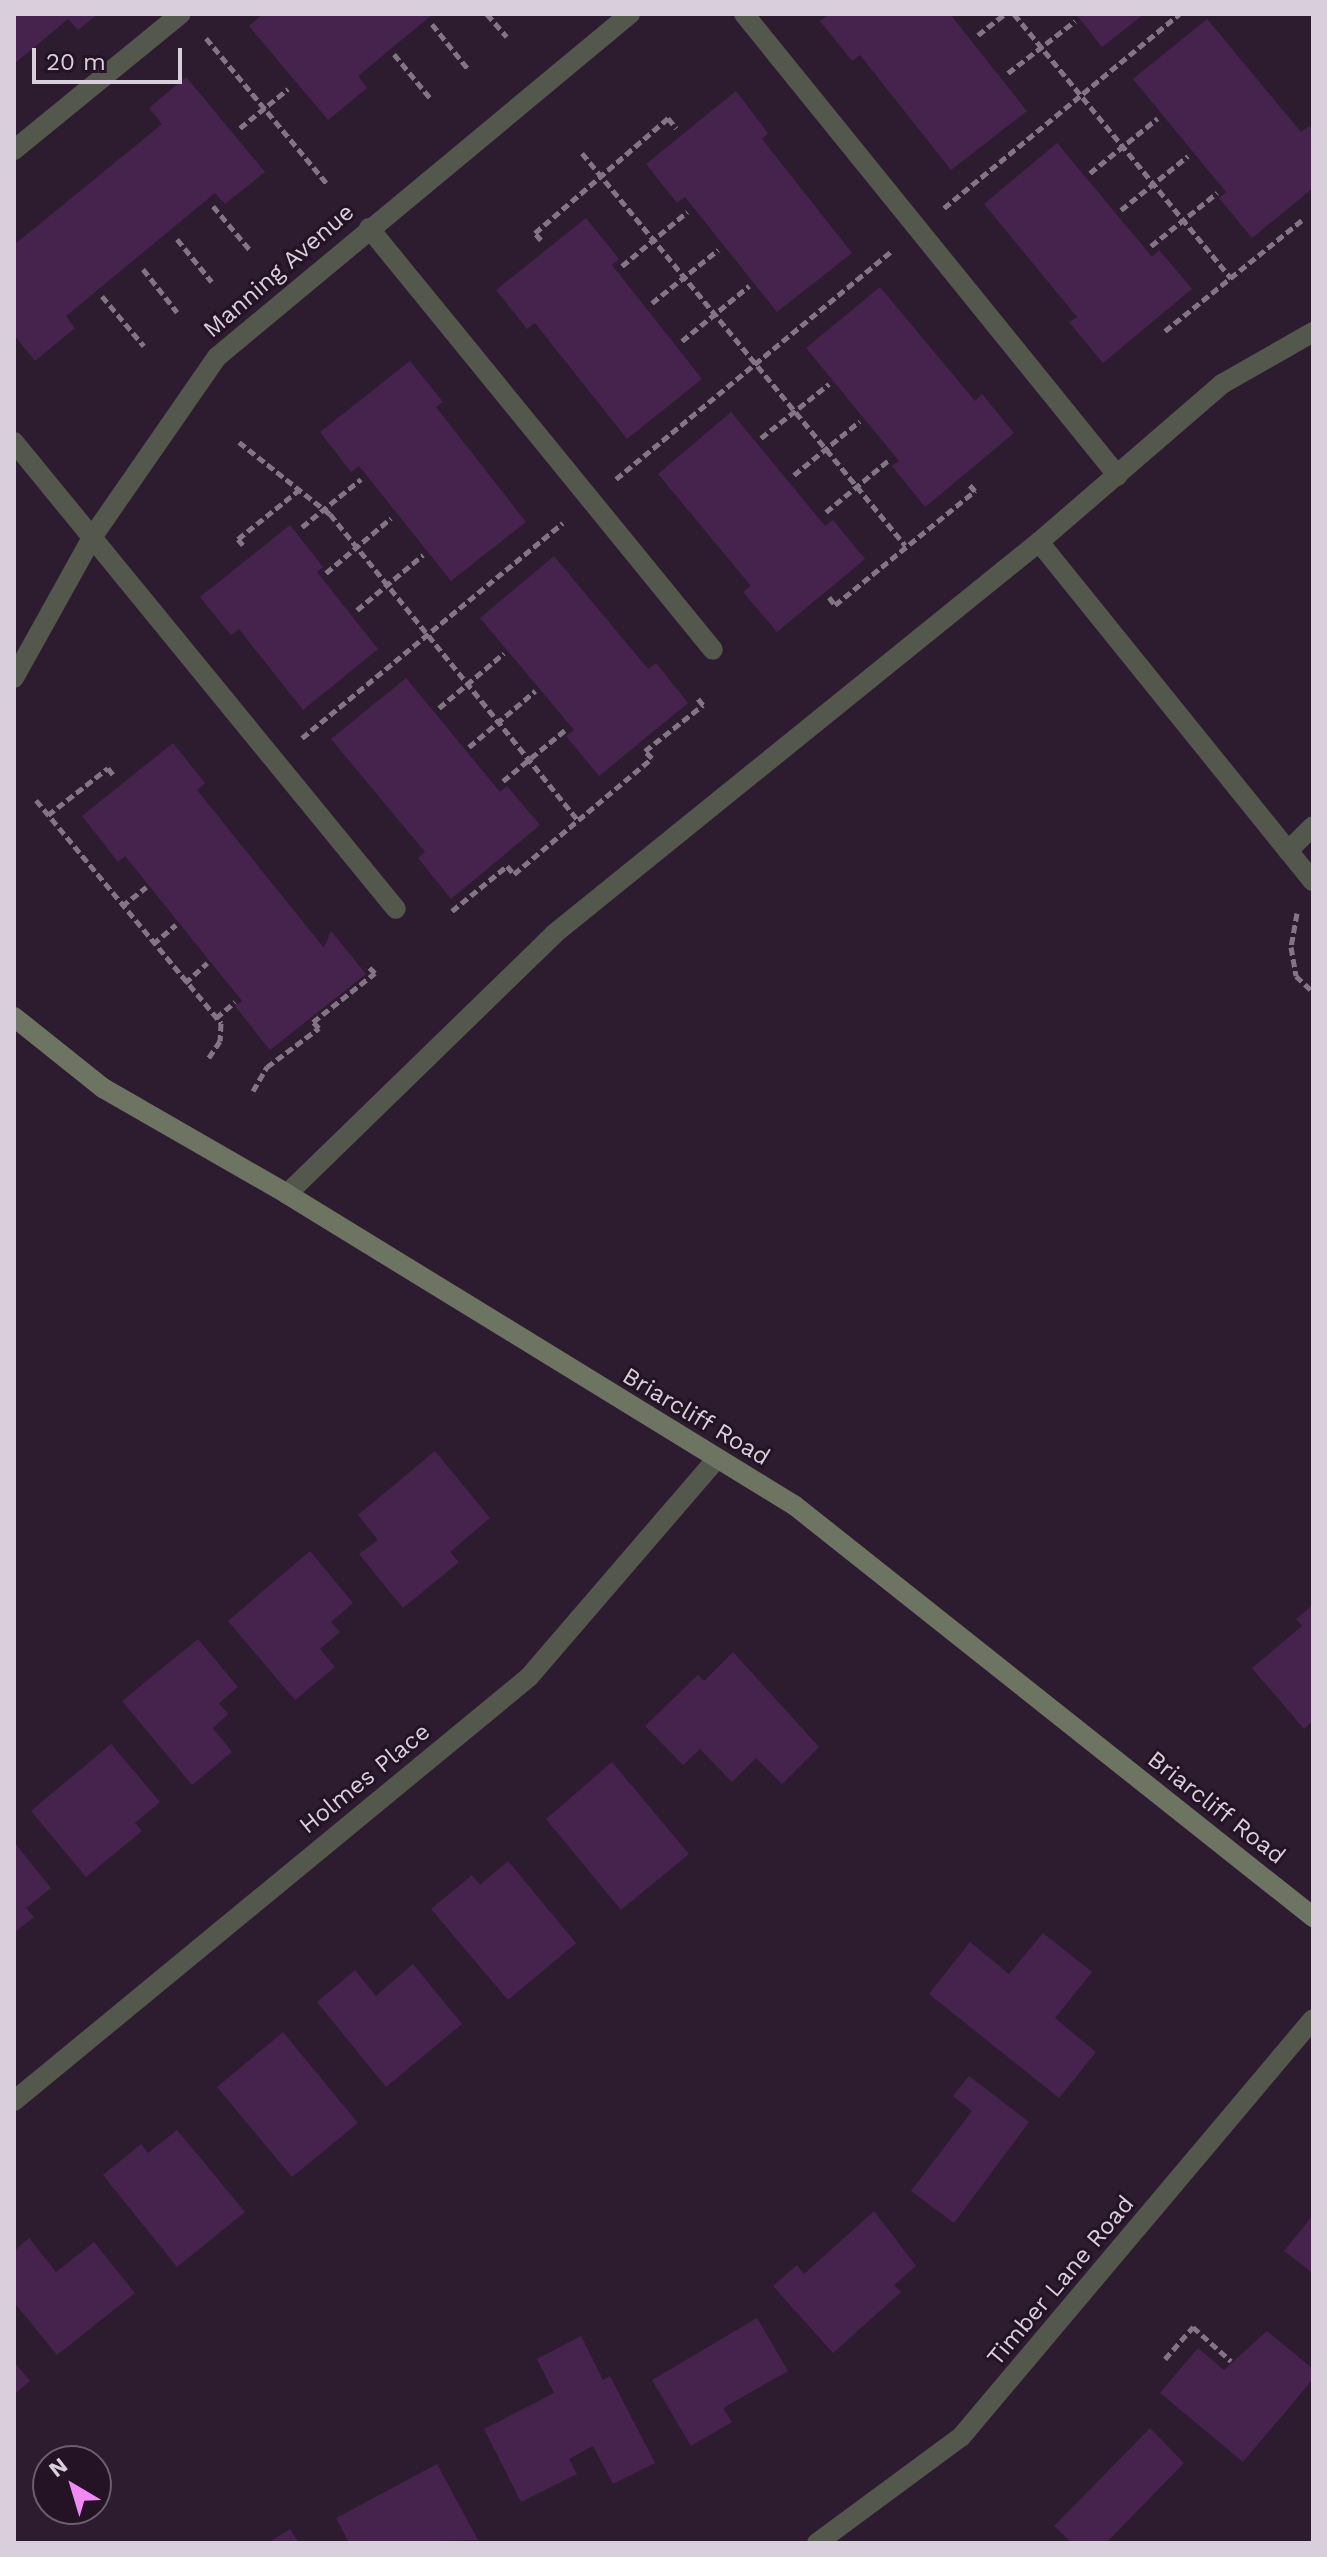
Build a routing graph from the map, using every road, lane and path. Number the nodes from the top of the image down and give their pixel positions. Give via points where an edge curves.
1 (181, 14) edge
2 (487, 14) edge
3 (630, 14) edge
4 (744, 14) edge
5 (1005, 14) edge
6 (1014, 14) edge
7 (1179, 14) edge
8 (1075, 21) dead end
9 (432, 24) dead end
10 (978, 35) dead end
11 (204, 36) dead end
12 (507, 37) dead end
13 (1041, 47) junction
14 (394, 54) dead end
15 (468, 69) dead end
16 (1008, 73) dead end
17 (288, 89) dead end
18 (1084, 97) junction
19 (431, 99) dead end
20 (265, 109) junction
21 (1158, 118) dead end
22 (240, 128) dead end
23 (676, 128) dead end
24 (1123, 146) junction
25 (14, 150) edge
26 (582, 153) dead end
27 (1188, 156) dead end
28 (1090, 173) dead end
29 (601, 176) junction
30 (1154, 184) junction
31 (328, 185) dead end
32 (1217, 193) dead end
33 (213, 206) dead end
34 (944, 208) dead end
35 (1121, 210) dead end
36 (687, 212) dead end
37 (1184, 220) junction
38 (1302, 220) dead end
39 (369, 228) junction
40 (177, 239) dead end
41 (541, 240) dead end
42 (655, 241) junction
43 (898, 246) dead end
44 (1151, 246) dead end
45 (250, 250) dead end
46 (718, 250) dead end
47 (622, 266) dead end
48 (143, 269) dead end
49 (685, 277) junction
50 (1231, 278) junction
51 (212, 282) dead end
52 (749, 286) dead end
53 (102, 296) dead end
54 (652, 303) dead end
55 (177, 312) dead end
56 (716, 315) junction
57 (1165, 331) dead end
58 (1313, 332) edge
59 (682, 341) dead end
60 (144, 346) dead end
61 (754, 362) junction
62 (829, 384) dead end
63 (794, 411) junction
64 (860, 421) dead end
65 (761, 438) dead end
66 (14, 442) edge
67 (239, 442) dead end
68 (826, 449) junction
69 (890, 459) dead end
70 (794, 475) dead end
71 (1118, 476) junction
72 (361, 479) dead end
73 (615, 479) dead end
74 (968, 483) dead end
75 (857, 487) junction
76 (299, 490) junction
77 (324, 510) junction
78 (826, 512) dead end
79 (572, 516) dead end
80 (391, 518) dead end
81 (302, 527) dead end
82 (93, 536) junction
83 (1039, 542) junction
84 (243, 545) dead end
85 (905, 545) junction
86 (357, 547) junction
87 (423, 555) dead end
88 (326, 573) dead end
89 (388, 584) junction
90 (829, 597) dead end
91 (357, 610) dead end
92 (429, 633) junction
93 (713, 650) dead end
94 (504, 653) dead end
95 (14, 678) edge
96 (470, 682) junction
97 (535, 691) dead end
98 (696, 696) dead end
99 (439, 708) dead end
100 (500, 722) junction
101 (565, 730) dead end
102 (469, 747) dead end
103 (289, 749) dead end
104 (531, 759) junction
105 (114, 776) dead end
106 (503, 781) dead end
107 (36, 800) dead end
108 (48, 815) junction
109 (579, 821) junction
110 (1313, 826) edge
111 (1288, 851) junction
112 (1313, 881) edge
113 (146, 887) dead end
114 (122, 906) junction
115 (1298, 908) dead end
116 (396, 909) dead end
117 (452, 911) dead end
118 (176, 925) dead end
119 (153, 944) junction
120 (207, 963) dead end
121 (368, 966) dead end
122 (185, 983) junction
123 (1313, 992) edge
124 (235, 1002) dead end
125 (14, 1017) edge
126 (216, 1018) junction
127 (207, 1060) dead end
128 (253, 1091) dead end
129 (287, 1194) junction
130 (715, 1461) junction
131 (1313, 1917) edge
132 (1313, 2019) edge
133 (14, 2101) edge
134 (1165, 2359) dead end
135 (1231, 2361) dead end
136 (817, 2543) edge

1 - 25 street
2 - 12 path
3 - 39 street, Manning Avenue
4 - 71 street
5 - 10 path
6 - 13 path
7 - 18 path
8 - 13 path
9 - 15 path
11 - 20 path
13 - 16 path
13 - 18 path
14 - 19 path
17 - 20 path
18 - 24 path
18 - 34 path
20 - 22 path
20 - 31 path
21 - 24 path
23 - 29 path via 668,118
24 - 28 path
24 - 30 path
26 - 29 path
27 - 30 path
29 - 41 path via 535,233
29 - 42 path
30 - 35 path
30 - 37 path
32 - 37 path
33 - 45 path
36 - 42 path
37 - 44 path
37 - 50 path
38 - 50 path
39 - 82 street, Manning Avenue via 217,357
39 - 93 street
40 - 51 path
42 - 47 path
42 - 49 path
43 - 61 path
46 - 49 path
48 - 55 path
49 - 54 path
49 - 56 path
50 - 57 path
52 - 56 path
53 - 60 path
56 - 59 path
56 - 61 path
58 - 71 street via 1222,384
61 - 63 path
61 - 73 path
62 - 63 path
63 - 65 path
63 - 68 path
64 - 68 path
66 - 82 street
67 - 76 path
68 - 70 path
68 - 75 path
69 - 75 path
71 - 83 street
72 - 77 path
74 - 85 path via 975,491
75 - 78 path
75 - 85 path
76 - 77 path
76 - 84 path via 238,539
77 - 81 path
77 - 86 path
79 - 92 path
80 - 86 path
82 - 95 street, Manning Avenue
82 - 116 street
83 - 111 street
83 - 129 street via 554,934
85 - 90 path via 835,605
86 - 88 path
86 - 89 path
87 - 89 path
89 - 91 path
89 - 92 path
92 - 96 path
92 - 103 path
94 - 96 path
96 - 99 path
96 - 100 path
97 - 100 path
98 - 109 path via 703,705 645,751 652,758
100 - 102 path
100 - 104 path
101 - 104 path
104 - 106 path
104 - 109 path
105 - 108 path via 108,768
107 - 108 path
108 - 114 path
109 - 117 path via 514,874 507,866
110 - 111 street
111 - 112 street
113 - 114 path
114 - 119 path
115 - 123 path via 1291,947 1296,976
118 - 119 path
119 - 122 path
120 - 122 path
121 - 128 path via 375,973 313,1022 319,1028 267,1067
122 - 126 path
124 - 126 path
125 - 129 street, Briarcliff Road via 103,1088
126 - 127 path via 220,1041
129 - 130 street, Briarcliff Road
130 - 131 street, Briarcliff Road via 794,1505
130 - 133 street, Holmes Place via 529,1677
132 - 136 street, Timber Lane Road via 961,2437
134 - 135 path via 1193,2327

